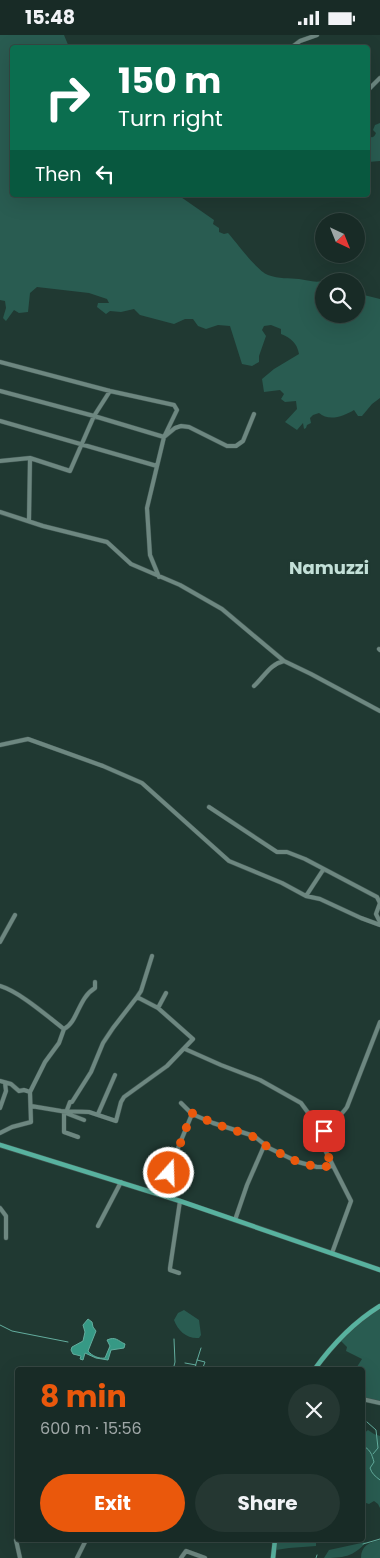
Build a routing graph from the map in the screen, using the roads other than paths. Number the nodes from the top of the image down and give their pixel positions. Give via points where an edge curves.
1 (317, 35) edge
2 (295, 45) edge
3 (380, 78) edge
4 (370, 89) edge
5 (0, 362) edge
6 (0, 391) edge
7 (110, 391) junction
8 (254, 414) dead end
9 (94, 416) junction
10 (0, 421) edge
11 (164, 437) junction
12 (83, 444) junction
13 (30, 459) junction
14 (0, 461) edge
15 (157, 466) junction
16 (0, 512) edge
17 (29, 521) junction
18 (159, 577) junction
19 (284, 661) junction
20 (254, 686) dead end
21 (380, 711) edge
22 (0, 745) edge
23 (209, 807) dead end
24 (323, 870) junction
25 (306, 896) junction
26 (15, 915) dead end
27 (380, 924) edge
28 (0, 942) edge
29 (152, 956) dead end
30 (95, 982) dead end
31 (0, 987) edge
32 (166, 993) dead end
33 (136, 997) junction
34 (158, 1009) junction
35 (380, 1022) edge
36 (64, 1029) junction
37 (185, 1049) junction
38 (115, 1075) dead end
39 (2, 1082) edge
40 (30, 1092) junction
41 (181, 1103) dead end
42 (31, 1107) junction
43 (0, 1108) edge
44 (64, 1111) junction
45 (192, 1113) junction
46 (98, 1115) junction
47 (84, 1120) dead end
48 (0, 1133) edge
49 (78, 1137) dead end
50 (320, 1140) junction
51 (0, 1145) edge
52 (264, 1145) junction
53 (333, 1166) junction
54 (121, 1182) junction
55 (163, 1196) junction
56 (180, 1201) junction
57 (0, 1208) edge
58 (235, 1220) junction
59 (98, 1226) dead end
60 (6, 1237) dead end
61 (332, 1253) junction
62 (380, 1270) edge
63 (179, 1273) dead end
64 (380, 1306) edge
65 (316, 1367) edge
66 (365, 1400) edge
67 (380, 1403) edge
68 (16, 1542) edge
69 (85, 1542) edge
70 (275, 1542) edge
71 (20, 1558) edge
72 (77, 1558) edge
73 (182, 1558) edge
74 (205, 1558) edge
75 (272, 1558) edge

1 - 2 street
3 - 4 street
5 - 7 street
6 - 9 street
7 - 9 street
7 - 11 street via 175,406 177,410
8 - 11 street via 243,441 236,446 227,446 189,427 175,428
9 - 11 street
9 - 12 street
10 - 12 street
11 - 15 street
12 - 13 street via 70,471
12 - 15 street
13 - 14 street
13 - 17 street
15 - 18 street via 146,521 150,555
16 - 17 street
17 - 18 street via 103,541 131,564
18 - 19 street via 222,609
19 - 20 street via 273,666
19 - 21 street
22 - 25 street via 28,739 142,783 223,857
23 - 24 street via 276,852 288,852
24 - 25 street
24 - 27 street via 377,897 380,903 376,915
25 - 27 street
26 - 28 street
29 - 33 street
30 - 36 street via 95,988 86,993
31 - 36 street via 37,1008
32 - 34 street
33 - 34 street
33 - 44 street via 108,1035 91,1072
34 - 37 street via 193,1039
35 - 50 street via 347,1107 340,1118 324,1131
36 - 40 street
37 - 46 street via 124,1097 116,1121
37 - 50 street via 260,1080 301,1103 312,1118
38 - 46 street
39 - 40 street via 19,1091
39 - 43 street via 6,1091
40 - 42 street
41 - 45 street
42 - 44 street
42 - 48 street via 30,1123
44 - 46 street
44 - 47 street
44 - 49 street via 64,1132
45 - 52 street via 254,1137
45 - 55 street via 171,1165
50 - 53 street
51 - 54 main road
52 - 53 street via 298,1162 317,1167
52 - 58 street
53 - 61 street via 351,1201
54 - 55 main road
54 - 59 street
55 - 56 main road
56 - 58 main road
56 - 63 street via 170,1268
57 - 60 street via 6,1216
58 - 61 main road
61 - 62 main road
64 - 65 main road via 339,1339
66 - 67 street
68 - 71 street
69 - 72 street
70 - 75 main road
73 - 74 street via 186,1551

